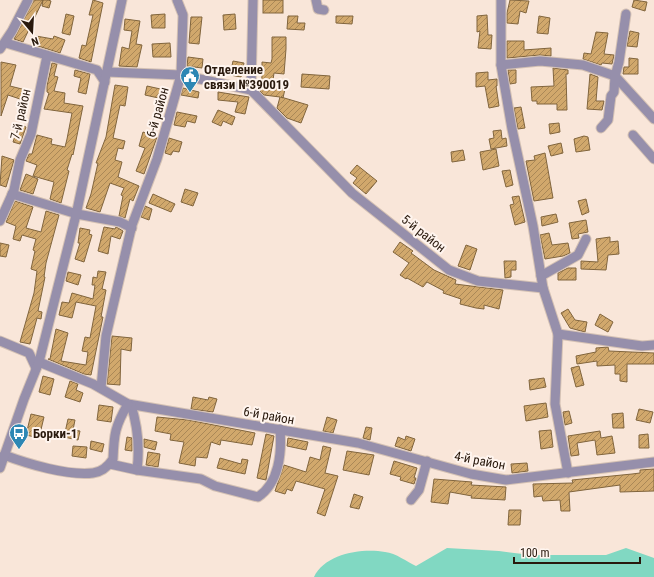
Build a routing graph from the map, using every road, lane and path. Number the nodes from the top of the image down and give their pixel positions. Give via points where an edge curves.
1 (28, 0) edge
2 (122, 0) edge
3 (177, 0) edge
4 (253, 0) edge
5 (316, 0) edge
6 (501, 0) edge
7 (324, 10) dead end
8 (626, 14) dead end
9 (3, 46) edge
10 (46, 56) junction
11 (501, 65) junction
12 (108, 72) junction
13 (181, 75) junction
14 (615, 76) junction
15 (105, 82) junction
16 (251, 90) junction
17 (654, 119) edge
18 (601, 128) dead end
19 (633, 135) dead end
20 (654, 160) edge
21 (12, 194) junction
22 (77, 214) junction
23 (0, 221) edge
24 (132, 228) junction
25 (586, 239) dead end
26 (541, 276) junction
27 (543, 288) junction
28 (558, 334) junction
29 (0, 341) edge
30 (654, 346) edge
31 (38, 365) junction
32 (101, 388) junction
33 (129, 405) junction
34 (280, 429) junction
35 (2, 461) edge
36 (654, 462) edge
37 (431, 463) junction
38 (110, 464) junction
39 (137, 470) junction
40 (568, 473) junction
41 (412, 500) dead end

1 - 9 street
2 - 12 street
3 - 13 street, 6-й район via 183,15
4 - 16 street
5 - 7 street via 318,9
6 - 11 street
8 - 14 street via 620,62
9 - 10 street
10 - 15 street via 96,70
10 - 21 street, 7-й район via 31,134 20,160
11 - 14 street via 540,62 583,65
11 - 26 street
12 - 13 street
12 - 15 street
13 - 16 street
13 - 24 street, 6-й район via 157,159
14 - 17 street
14 - 18 street via 608,120
15 - 22 street
16 - 27 street, 5-й район via 352,193 449,270 478,281
19 - 20 street
21 - 22 street
21 - 23 street, 7-й район
22 - 24 street via 120,222
22 - 31 street
24 - 32 street, 6-й район via 106,336
25 - 26 street via 578,255
26 - 27 street
27 - 28 street
28 - 30 street
28 - 40 street via 555,404
29 - 31 street via 29,353
31 - 32 street, 6-й район
31 - 35 street
32 - 33 street, 6-й район
33 - 34 street, 6-й район
33 - 38 street via 117,422 113,459
33 - 39 street via 137,422
34 - 37 street, 6-й район via 358,443
34 - 39 street via 278,466 266,492 258,497 215,486 201,479
35 - 38 street via 93,473
36 - 40 street, 4-й район
37 - 40 street, 4-й район via 506,480
37 - 41 street via 420,490
38 - 39 street

